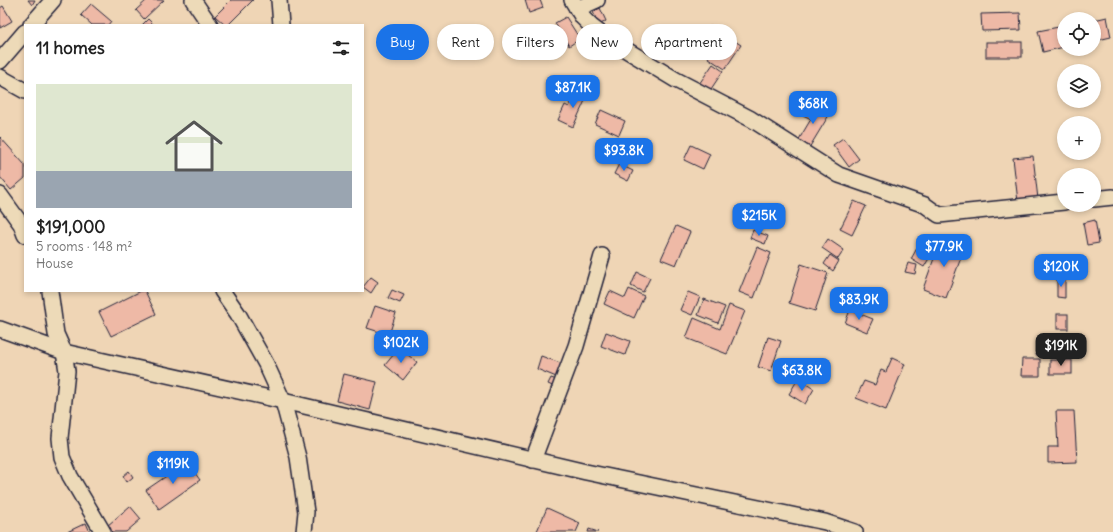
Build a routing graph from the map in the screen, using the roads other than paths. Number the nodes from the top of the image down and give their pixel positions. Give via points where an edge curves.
1 (53, 0) edge
2 (193, 0) edge
3 (279, 0) edge
4 (597, 0) edge
5 (575, 4) edge
6 (32, 24) edge
7 (209, 24) edge
8 (281, 24) edge
9 (24, 33) edge
10 (0, 61) edge
11 (0, 77) edge
12 (24, 90) edge
13 (0, 195) edge
14 (1113, 197) edge
15 (1101, 198) edge
16 (1057, 203) edge
17 (24, 232) edge
18 (602, 256) dead end
19 (50, 292) edge
20 (223, 292) edge
21 (0, 329) edge
22 (64, 352) junction
23 (284, 401) junction
24 (533, 460) junction
25 (103, 532) edge
26 (304, 532) edge
27 (855, 532) edge

1 - 6 street
2 - 7 street
3 - 8 street
4 - 5 street
5 - 16 street via 583,18 608,39 676,80 752,119 839,175 925,205 938,215
9 - 10 street
11 - 12 street
13 - 17 street
14 - 15 street
18 - 24 street via 576,346
19 - 22 street via 56,334
20 - 23 street via 238,314
21 - 22 street
22 - 23 street
22 - 25 street via 67,371 60,438 62,457 70,476
23 - 24 street
23 - 26 street via 298,457 306,512
24 - 27 street via 825,522

